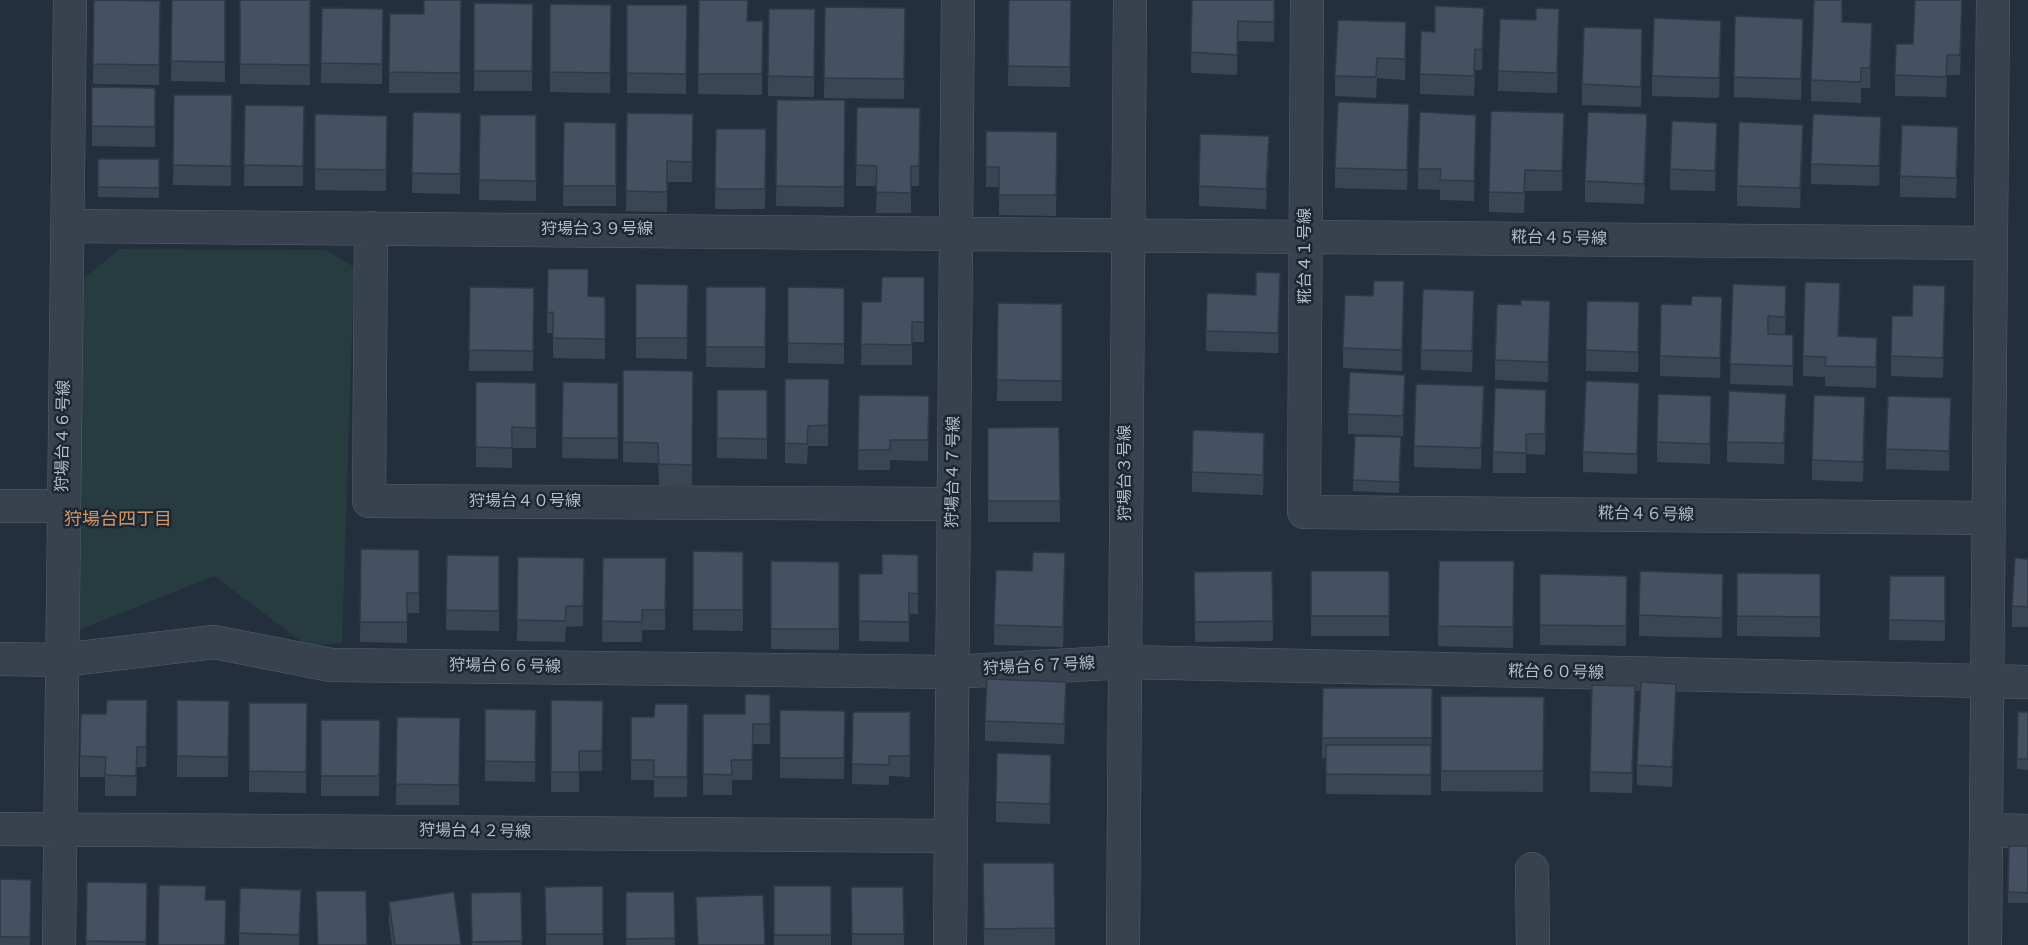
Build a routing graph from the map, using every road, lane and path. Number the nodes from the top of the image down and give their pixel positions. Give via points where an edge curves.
1 (70, 0) edge
2 (958, 0) edge
3 (1130, 0) edge
4 (1307, 0) edge
5 (1993, 0) edge
6 (67, 226) junction
7 (371, 228) junction
8 (956, 233) junction
9 (1127, 235) junction
10 (1306, 236) junction
11 (1990, 243) junction
12 (954, 504) junction
13 (0, 506) edge
14 (63, 506) junction
15 (1304, 512) joint
16 (1988, 518) junction
17 (0, 659) edge
18 (62, 660) junction
19 (1125, 662) junction
20 (952, 672) junction
21 (2028, 682) edge
22 (1987, 683) junction
23 (60, 828) junction
24 (0, 829) edge
25 (1986, 831) junction
26 (2028, 831) edge
27 (951, 836) junction
28 (1532, 869) dead end
29 (59, 945) edge
30 (950, 945) edge
31 (1123, 945) edge
32 (1533, 945) edge
33 (1985, 945) edge

1 - 6 street, 狩場台４６号線
2 - 8 street, 狩場台４７号線
3 - 9 street, 狩場台３号線
4 - 10 street, 糀台４１号線
5 - 11 street
6 - 7 street, 狩場台３９号線
6 - 14 street, 狩場台４６号線
7 - 8 street, 狩場台３９号線
7 - 12 street, 狩場台４０号線 via 369,501
8 - 9 street, 狩場台３９号線
8 - 12 street, 狩場台４７号線
9 - 10 street, 糀台４５号線
9 - 19 street, 狩場台３号線
10 - 11 street, 糀台４５号線
10 - 15 street, 糀台４１号線
11 - 16 street
12 - 20 street, 狩場台４７号線
13 - 14 street
14 - 18 street, 狩場台４６号線
15 - 16 street, 糀台４６号線
16 - 22 street
17 - 18 street, 狩場台６６号線
18 - 20 street, 狩場台６６号線 via 214,642 331,665
18 - 23 street, 狩場台４６号線
19 - 20 street, 狩場台６７号線
19 - 22 street, 糀台６０号線
19 - 31 street, 狩場台３号線
20 - 27 street, 狩場台４７号線
21 - 22 street, 糀台６０号線
22 - 25 street
23 - 24 street, 狩場台４２号線
23 - 27 street, 狩場台４２号線
23 - 29 street, 狩場台４６号線
25 - 26 street
25 - 33 street
27 - 30 street, 狩場台４７号線
28 - 32 street

